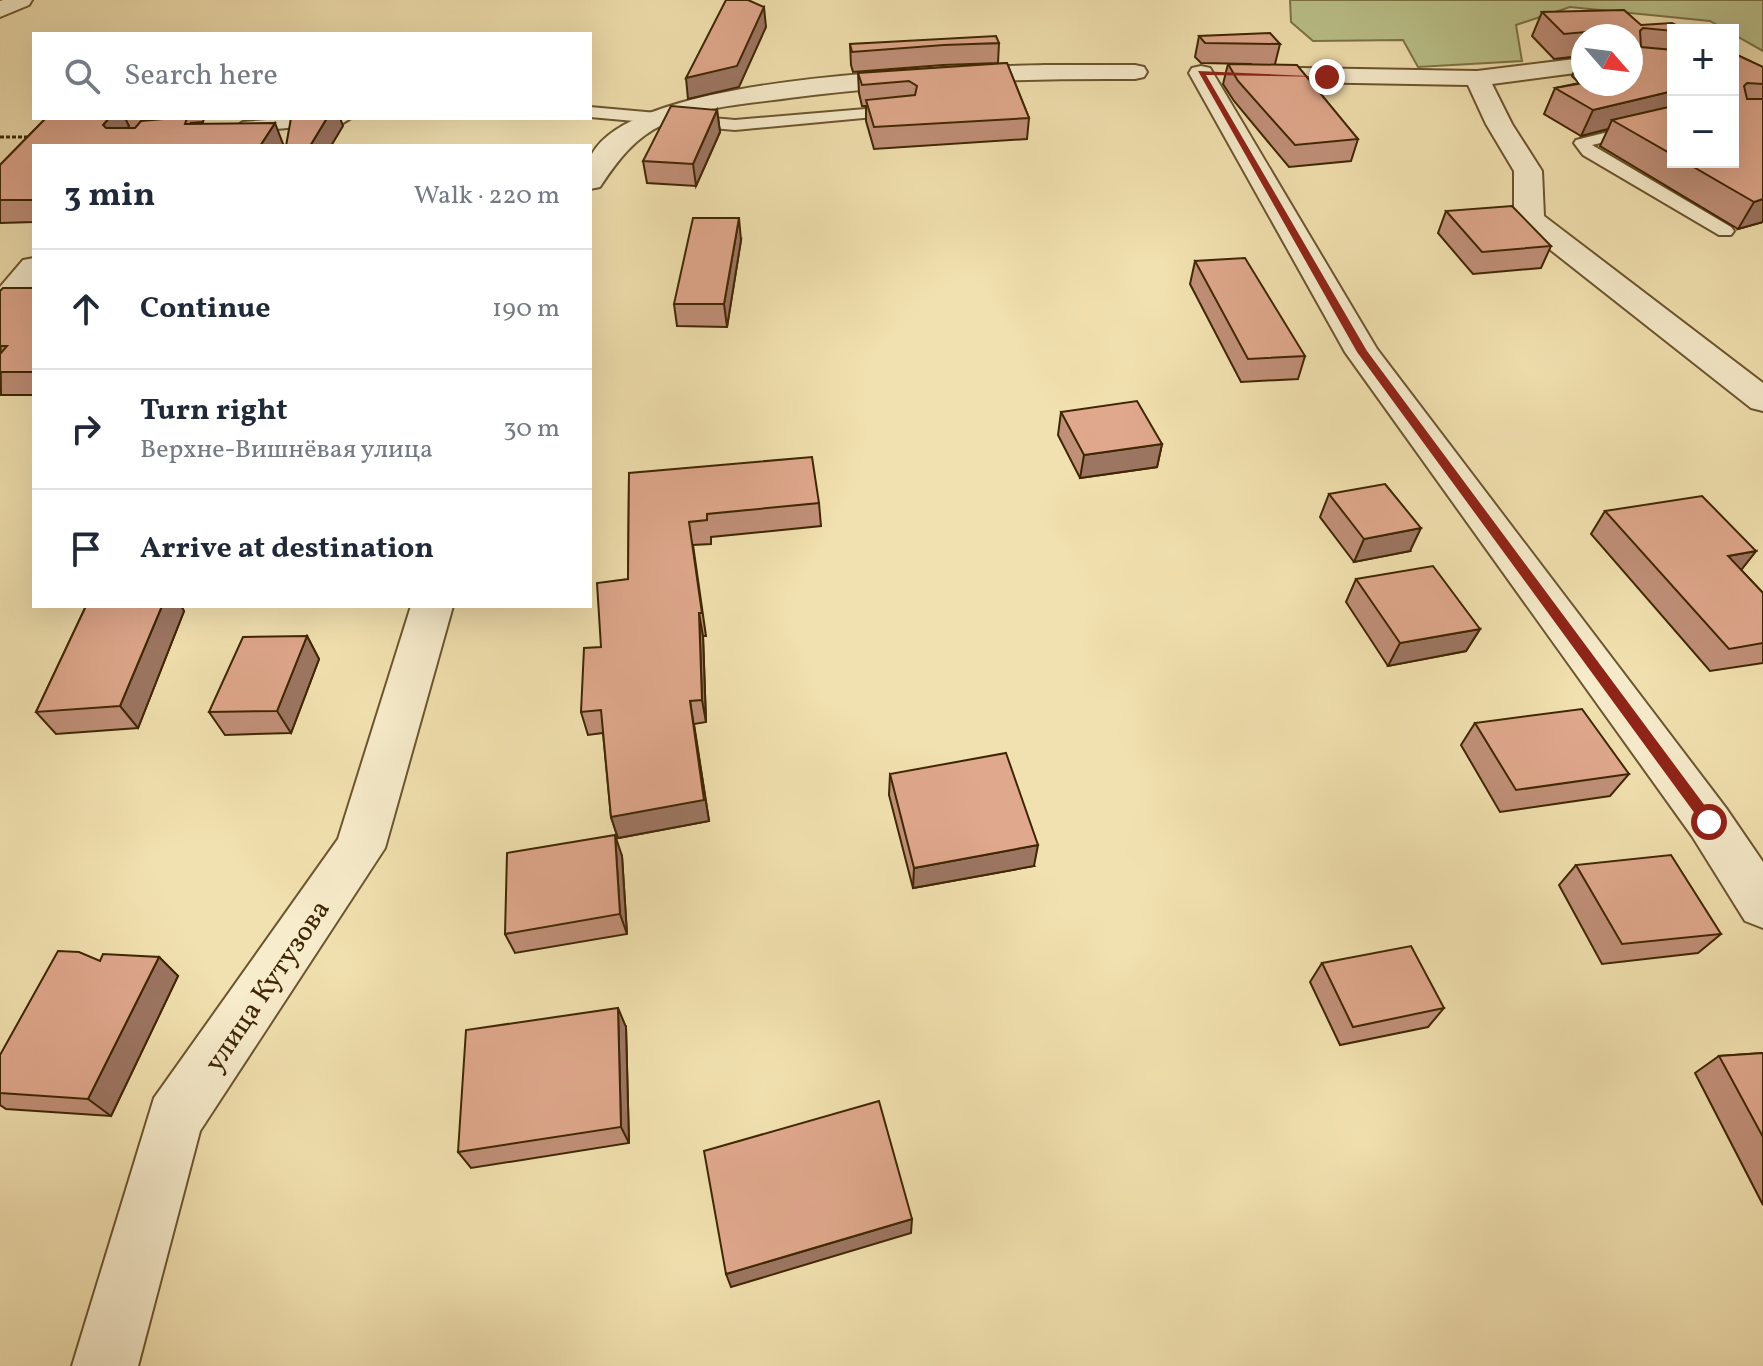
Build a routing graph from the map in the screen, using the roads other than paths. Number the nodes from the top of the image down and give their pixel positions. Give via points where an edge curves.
1 (21, 0) edge
2 (0, 10) edge
3 (1571, 66) edge
4 (1135, 72) dead end
5 (1477, 78) junction
6 (909, 110) edge
7 (592, 112) edge
8 (654, 119) junction
9 (319, 120) edge
10 (1667, 122) edge
11 (233, 127) edge
12 (592, 178) edge
13 (1725, 231) dead end
14 (32, 269) edge
15 (0, 307) edge
16 (1763, 400) edge
17 (431, 608) edge
18 (1763, 905) edge
19 (105, 1366) edge

1 - 2 street
3 - 5 street
4 - 8 street via 857,81 705,103
5 - 16 street via 1528,171 1529,219
5 - 18 street via 1201,73 1362,352 1709,822
6 - 8 lane via 735,125
7 - 8 lane
8 - 12 street via 610,148
9 - 11 lane
10 - 13 lane via 1582,143
14 - 15 street
17 - 19 street, улица Кутузова via 360,848 174,1118

